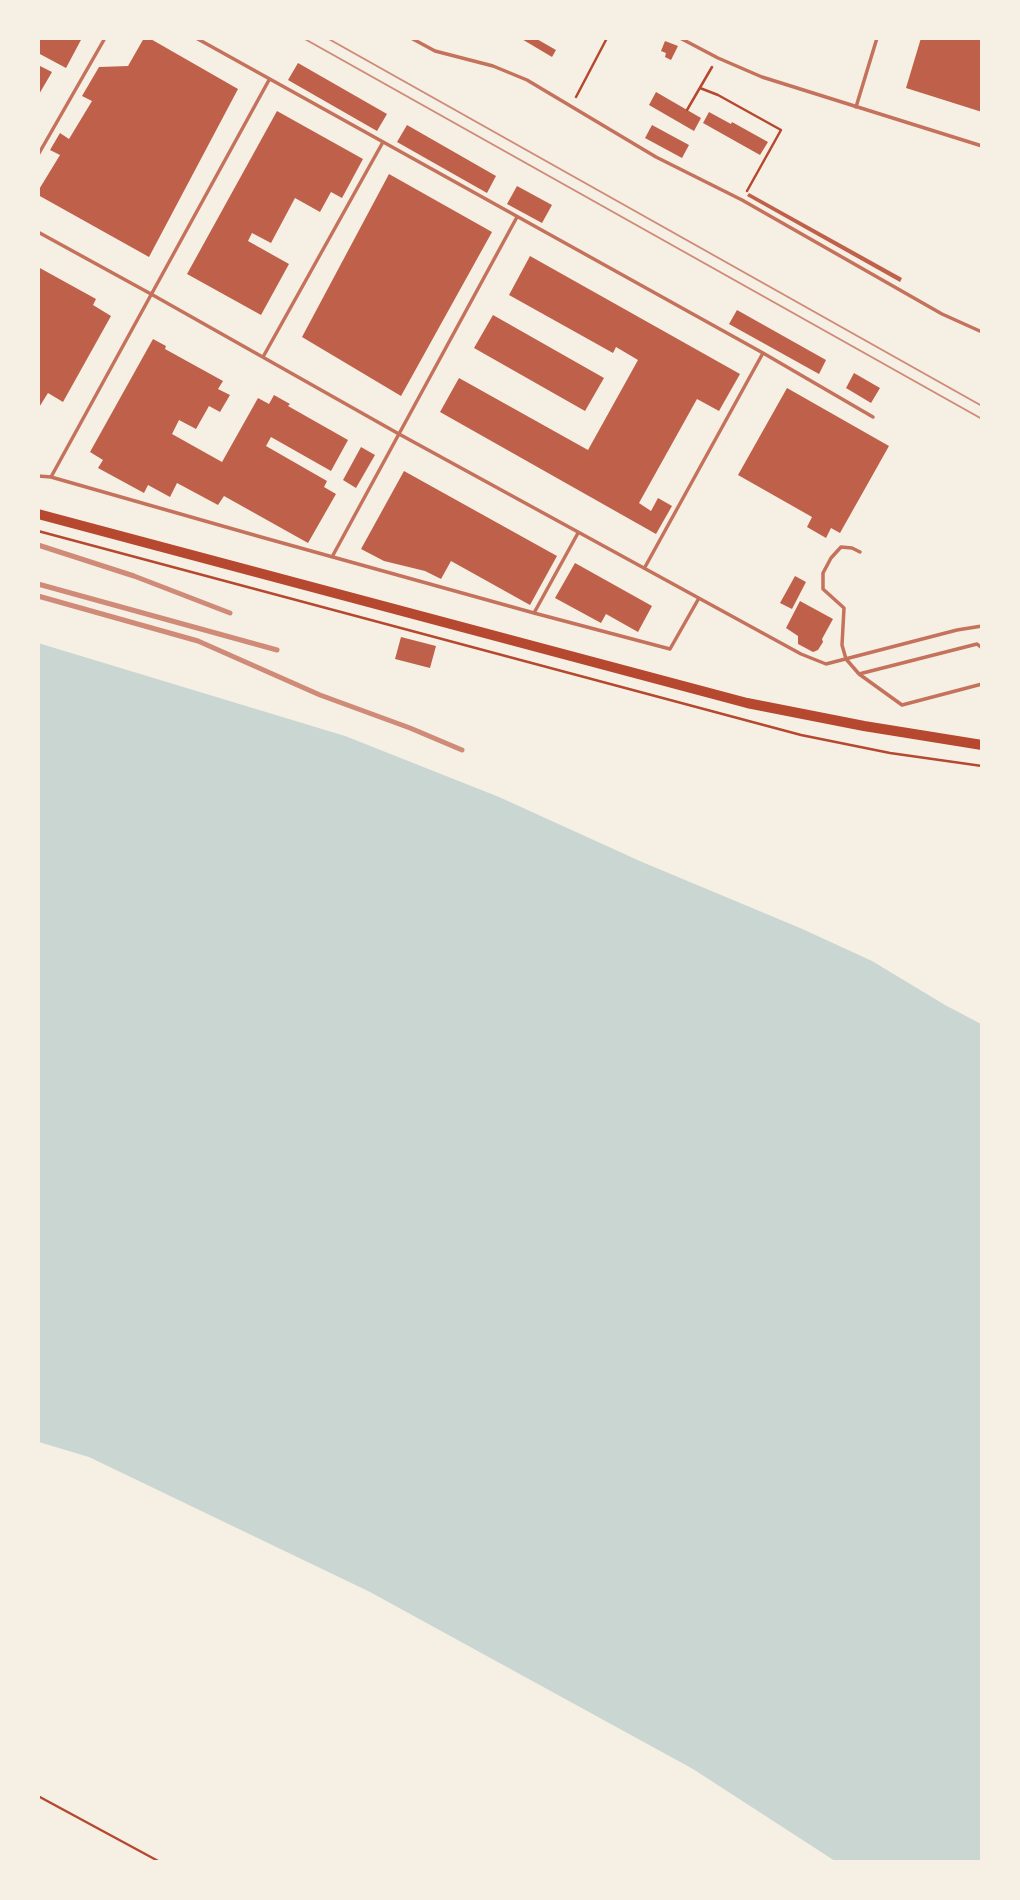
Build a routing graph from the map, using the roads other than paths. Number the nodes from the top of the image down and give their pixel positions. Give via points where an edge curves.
1 (105, 38) edge
2 (196, 38) edge
3 (411, 38) edge
4 (680, 38) edge
5 (877, 38) edge
6 (269, 80) junction
7 (856, 107) junction
8 (383, 142) junction
9 (982, 146) edge
10 (38, 155) edge
11 (517, 217) junction
12 (38, 232) edge
13 (151, 294) junction
14 (982, 332) edge
15 (763, 354) junction
16 (263, 357) junction
17 (873, 417) dead end
18 (399, 434) junction
19 (38, 476) edge
20 (51, 477) junction
21 (38, 514) edge
22 (578, 533) junction
23 (860, 552) dead end
24 (332, 557) junction
25 (645, 568) junction
26 (699, 598) junction
27 (534, 613) junction
28 (980, 627) edge
29 (982, 648) edge
30 (846, 659) junction
31 (859, 674) junction
32 (982, 684) edge
33 (982, 745) edge

1 - 10 lane
2 - 6 lane
3 - 14 lane via 435,51 527,79 656,157
4 - 7 lane via 762,77
5 - 7 lane
6 - 8 lane
6 - 13 lane
7 - 9 lane
8 - 11 lane
8 - 16 lane
11 - 15 lane
11 - 18 lane
12 - 13 lane
13 - 16 lane
13 - 20 lane
15 - 17 lane
15 - 25 lane
16 - 18 lane
18 - 22 lane
18 - 24 lane
19 - 20 lane
20 - 24 lane
21 - 33 main road via 747,703
22 - 25 lane
22 - 27 lane
23 - 30 lane via 841,547 823,573 823,589 844,608
24 - 27 lane
25 - 26 lane
26 - 27 lane via 670,649
26 - 30 lane via 801,654 826,664
28 - 30 lane
29 - 31 lane via 977,645
30 - 31 lane
31 - 32 lane via 902,705

